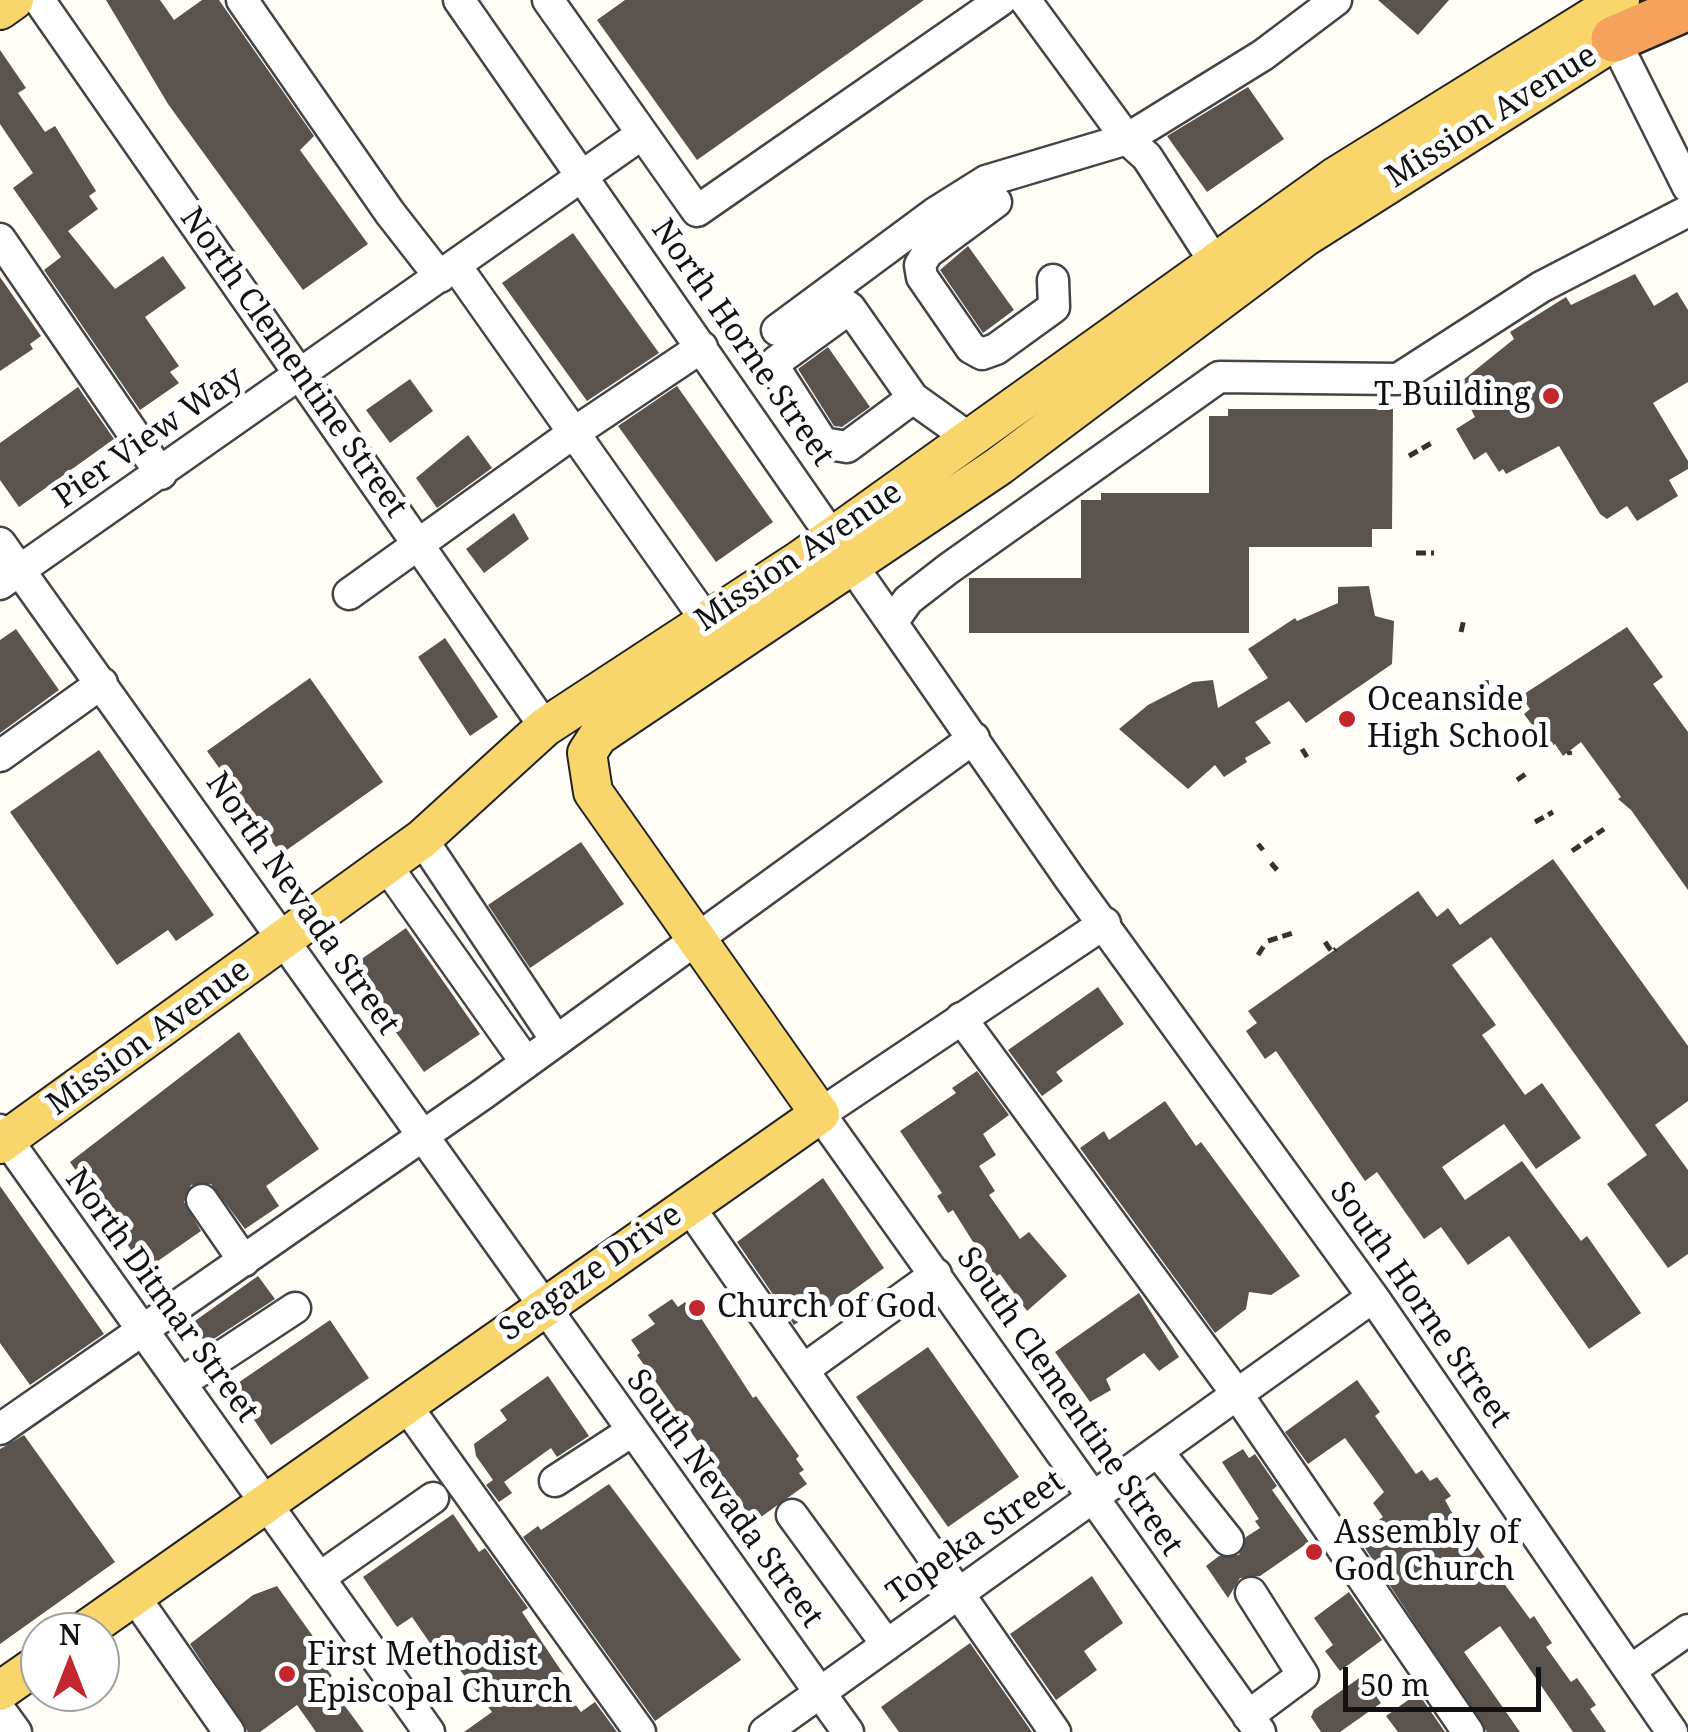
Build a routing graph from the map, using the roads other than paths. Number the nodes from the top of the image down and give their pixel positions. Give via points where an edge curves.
1 (14, 0) edge
2 (39, 0) edge
3 (242, 0) edge
4 (458, 0) edge
5 (548, 0) edge
6 (1001, 0) edge
7 (1025, 0) edge
8 (1336, 0) edge
9 (1684, 0) edge
10 (1688, 8) edge
11 (0, 10) edge
12 (1610, 12) edge
13 (642, 134) junction
14 (1127, 140) junction
15 (584, 177) junction
16 (1688, 187) edge
17 (996, 202) dead end
18 (1688, 210) edge
19 (0, 239) edge
20 (1214, 261) junction
21 (448, 272) junction
22 (1053, 280) dead end
23 (840, 301) junction
24 (777, 330) dead end
25 (702, 348) junction
26 (302, 375) junction
27 (1116, 376) junction
28 (913, 398) junction
29 (572, 434) junction
30 (969, 438) junction
31 (160, 474) junction
32 (0, 542) edge
33 (419, 543) junction
34 (845, 551) junction
35 (10, 578) edge
36 (349, 594) dead end
37 (706, 620) junction
38 (894, 620) junction
39 (102, 683) junction
40 (545, 727) junction
41 (974, 738) junction
42 (0, 756) edge
43 (422, 840) junction
44 (386, 865) junction
45 (1105, 923) junction
46 (697, 937) junction
47 (284, 938) junction
48 (961, 1018) junction
49 (556, 1040) junction
50 (525, 1061) junction
51 (810, 1099) junction
52 (422, 1134) junction
53 (2, 1138) edge
54 (202, 1200) dead end
55 (688, 1205) junction
56 (244, 1261) junction
57 (936, 1274) junction
58 (1374, 1297) junction
59 (543, 1307) junction
60 (295, 1308) dead end
61 (144, 1332) junction
62 (803, 1370) junction
63 (181, 1383) junction
64 (1239, 1396) junction
65 (405, 1404) junction
66 (0, 1428) edge
67 (632, 1431) junction
68 (1158, 1452) junction
69 (555, 1480) dead end
70 (1094, 1497) junction
71 (433, 1498) dead end
72 (266, 1502) junction
73 (792, 1515) dead end
74 (1228, 1540) dead end
75 (320, 1578) junction
76 (959, 1592) junction
77 (1251, 1593) dead end
78 (134, 1596) junction
79 (111, 1612) edge
80 (1688, 1630) edge
81 (886, 1645) junction
82 (1632, 1670) junction
83 (821, 1693) junction
84 (0, 1710) edge
85 (1254, 1724) edge
86 (16, 1732) edge
87 (229, 1732) edge
88 (430, 1732) edge
89 (640, 1732) edge
90 (765, 1732) edge
91 (848, 1732) edge
92 (1055, 1732) edge
93 (1468, 1732) edge
94 (1672, 1732) edge

1 - 11 main road
2 - 26 street, North Clementine Street
3 - 21 street via 390,213
4 - 15 street, North Horne Street
5 - 13 street
6 - 13 street via 696,211
7 - 14 street
8 - 14 street
9 - 12 main road, Mission Avenue
10 - 12 highway
12 - 16 street
12 - 20 main road, Mission Avenue via 1335,177
12 - 27 main road, Mission Avenue
13 - 15 street, Pier View Way
14 - 20 street via 1147,156
14 - 23 street via 986,181 934,213
15 - 21 street, Pier View Way
15 - 25 street, North Horne Street
17 - 22 street via 920,265 922,278 971,348 982,354 996,349 1054,306
18 - 38 street via 1540,287 1398,378 1219,377 934,580
19 - 31 street
20 - 27 main road via 1216,282 1139,341
20 - 30 main road, Mission Avenue
21 - 26 street, Pier View Way
21 - 29 street
23 - 24 street
23 - 28 street
23 - 28 street via 778,360 776,370 823,443 847,447
25 - 29 street
25 - 34 street, North Horne Street
26 - 31 street, Pier View Way
26 - 33 street, North Clementine Street
27 - 34 main road, Mission Avenue via 998,466
28 - 30 street
29 - 33 street
29 - 37 street
30 - 34 main road, Mission Avenue
31 - 35 street, Pier View Way
32 - 35 street, North Nevada Street
33 - 36 street
33 - 40 street, North Clementine Street
34 - 37 main road, Mission Avenue
34 - 38 street, North Horne Street
34 - 46 main road, Mission Avenue via 598,736 587,753 593,792
35 - 39 street, North Nevada Street
37 - 40 main road, Mission Avenue
38 - 41 street, North Horne Street
39 - 42 street
39 - 47 street, North Nevada Street
40 - 43 main road, Mission Avenue
41 - 45 street, North Horne Street
41 - 46 street
43 - 44 main road, Mission Avenue
43 - 49 street
44 - 47 main road, Mission Avenue
44 - 50 street
45 - 48 street
45 - 58 street, South Horne Street
46 - 49 street
46 - 51 main road
47 - 52 street, North Nevada Street
47 - 53 main road, Mission Avenue
48 - 51 street
48 - 64 street
49 - 50 street
50 - 52 street
51 - 55 main road, Seagaze Drive via 758,1155
51 - 57 street, South Clementine Street
52 - 56 street
52 - 59 street, North Nevada Street
53 - 61 street, North Ditmar Street
54 - 56 street
55 - 59 main road, Seagaze Drive
55 - 62 street
56 - 61 street
57 - 62 street
57 - 70 street, South Clementine Street
58 - 64 street, Topeka Street
58 - 82 street, South Horne Street
59 - 65 main road, Seagaze Drive
59 - 67 street, South Nevada Street
60 - 63 street
61 - 63 street, North Ditmar Street
61 - 66 street
62 - 76 street
63 - 72 street, North Ditmar Street
64 - 68 street, Topeka Street
64 - 93 street
65 - 72 main road, Seagaze Drive
65 - 89 street
67 - 69 street
67 - 83 street, South Nevada Street
68 - 70 street, Topeka Street
68 - 74 street
70 - 76 street, Topeka Street
70 - 85 street, South Clementine Street
71 - 75 street
72 - 75 street, North Ditmar Street
72 - 78 main road, Seagaze Drive
73 - 81 street
75 - 88 street, North Ditmar Street
76 - 81 street, Topeka Street
76 - 92 street
77 - 85 street via 1303,1675
78 - 79 main road, Seagaze Drive
78 - 87 street
80 - 82 street
81 - 83 street, Topeka Street
82 - 94 street, South Horne Street
83 - 90 street, Topeka Street
83 - 91 street, South Nevada Street
84 - 86 street

